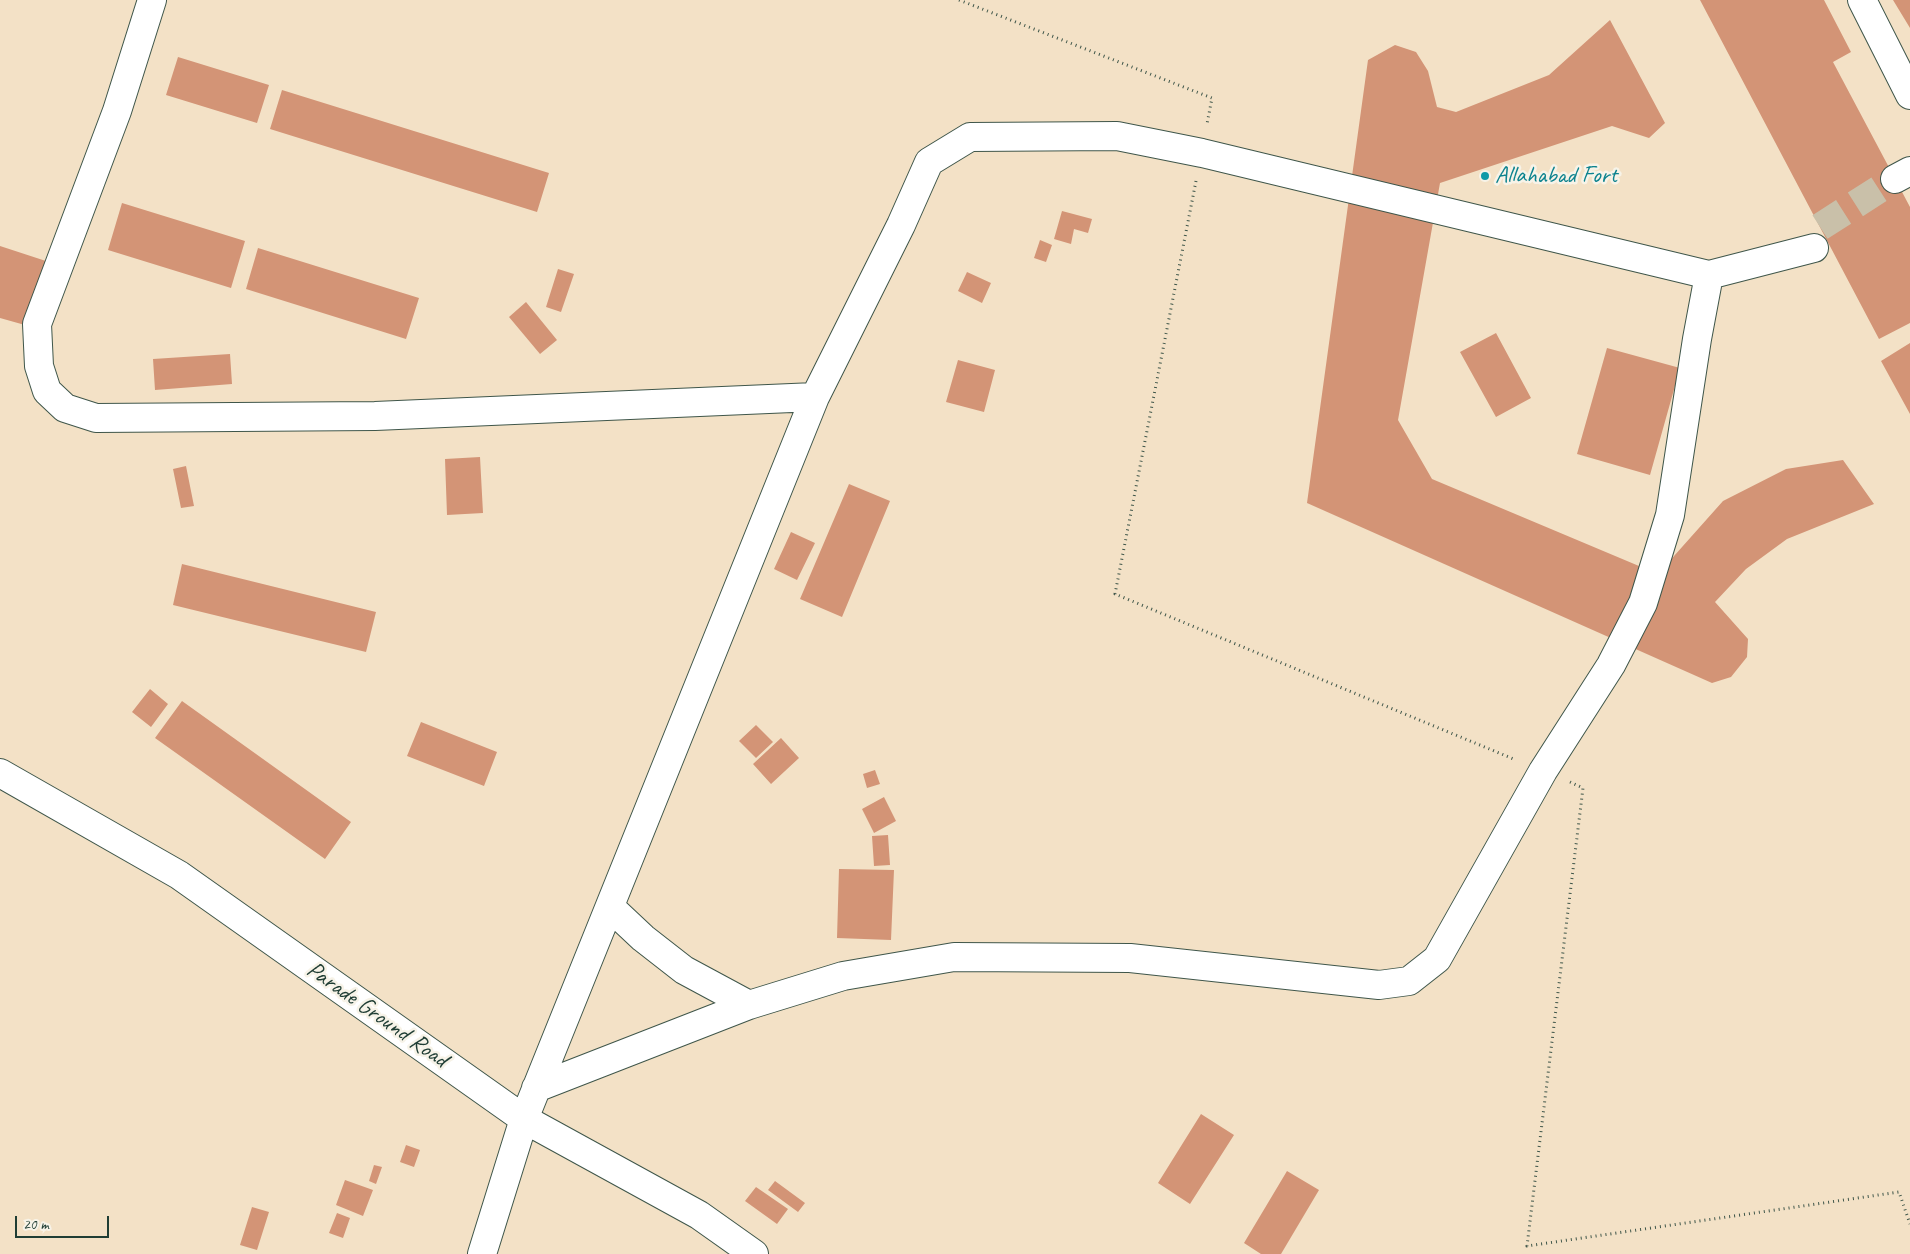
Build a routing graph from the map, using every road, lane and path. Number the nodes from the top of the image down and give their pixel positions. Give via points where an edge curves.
1 (152, 0) edge
2 (959, 0) edge
3 (1862, 0) edge
4 (1910, 95) edge
5 (1202, 153) junction
6 (1814, 248) tunnel mouth
7 (1709, 275) junction
8 (815, 397) junction
9 (1543, 772) junction
10 (0, 773) edge
11 (610, 907) junction
12 (749, 1005) junction
13 (536, 1088) junction
14 (524, 1119) junction
15 (1910, 1224) edge
16 (482, 1254) edge
17 (754, 1254) edge

1 - 8 lane via 117,111 37,324 41,375 47,391 65,408 96,418 375,416
2 - 5 path via 1212,98
3 - 4 lane
5 - 7 lane
5 - 8 lane via 1117,136 970,137 929,162
5 - 9 path via 1115,594
6 - 7 lane
7 - 9 lane via 1670,515 1643,603 1611,665
8 - 11 lane
9 - 12 lane via 1437,959 1409,981 1379,985 1130,958 954,957 842,976
9 - 15 path via 1583,788 1527,1246 1900,1192
10 - 14 lane, Parade Ground Road via 179,875
11 - 12 lane via 684,970
11 - 13 lane
12 - 13 lane
13 - 14 lane
14 - 16 lane
14 - 17 lane, Parade Ground Road via 699,1215

